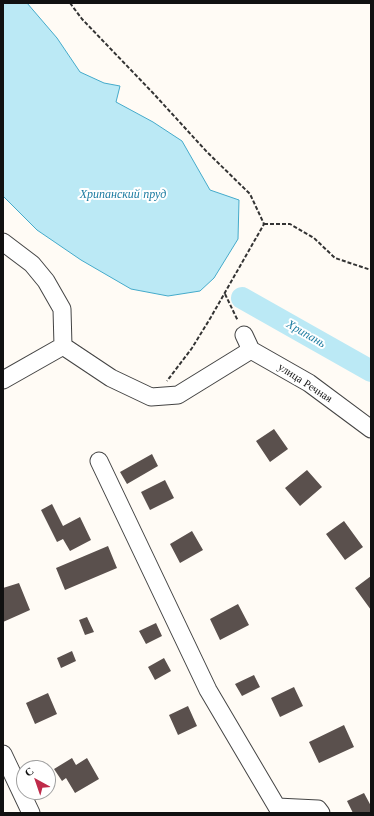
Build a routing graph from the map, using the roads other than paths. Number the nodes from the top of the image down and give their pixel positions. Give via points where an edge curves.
1 (3, 242) edge
2 (244, 335) road end
3 (63, 346) junction
4 (251, 350) junction
5 (3, 380) edge
6 (371, 429) edge
7 (99, 461) dead end
8 (3, 754) edge
9 (319, 811) edge
10 (31, 813) edge

1 - 3 street via 32,264 46,281 62,309
2 - 4 street
3 - 4 street via 111,378 151,398 178,395
3 - 5 street
4 - 6 street, улица Речная via 309,383
7 - 9 street via 208,690 277,807
8 - 10 street

